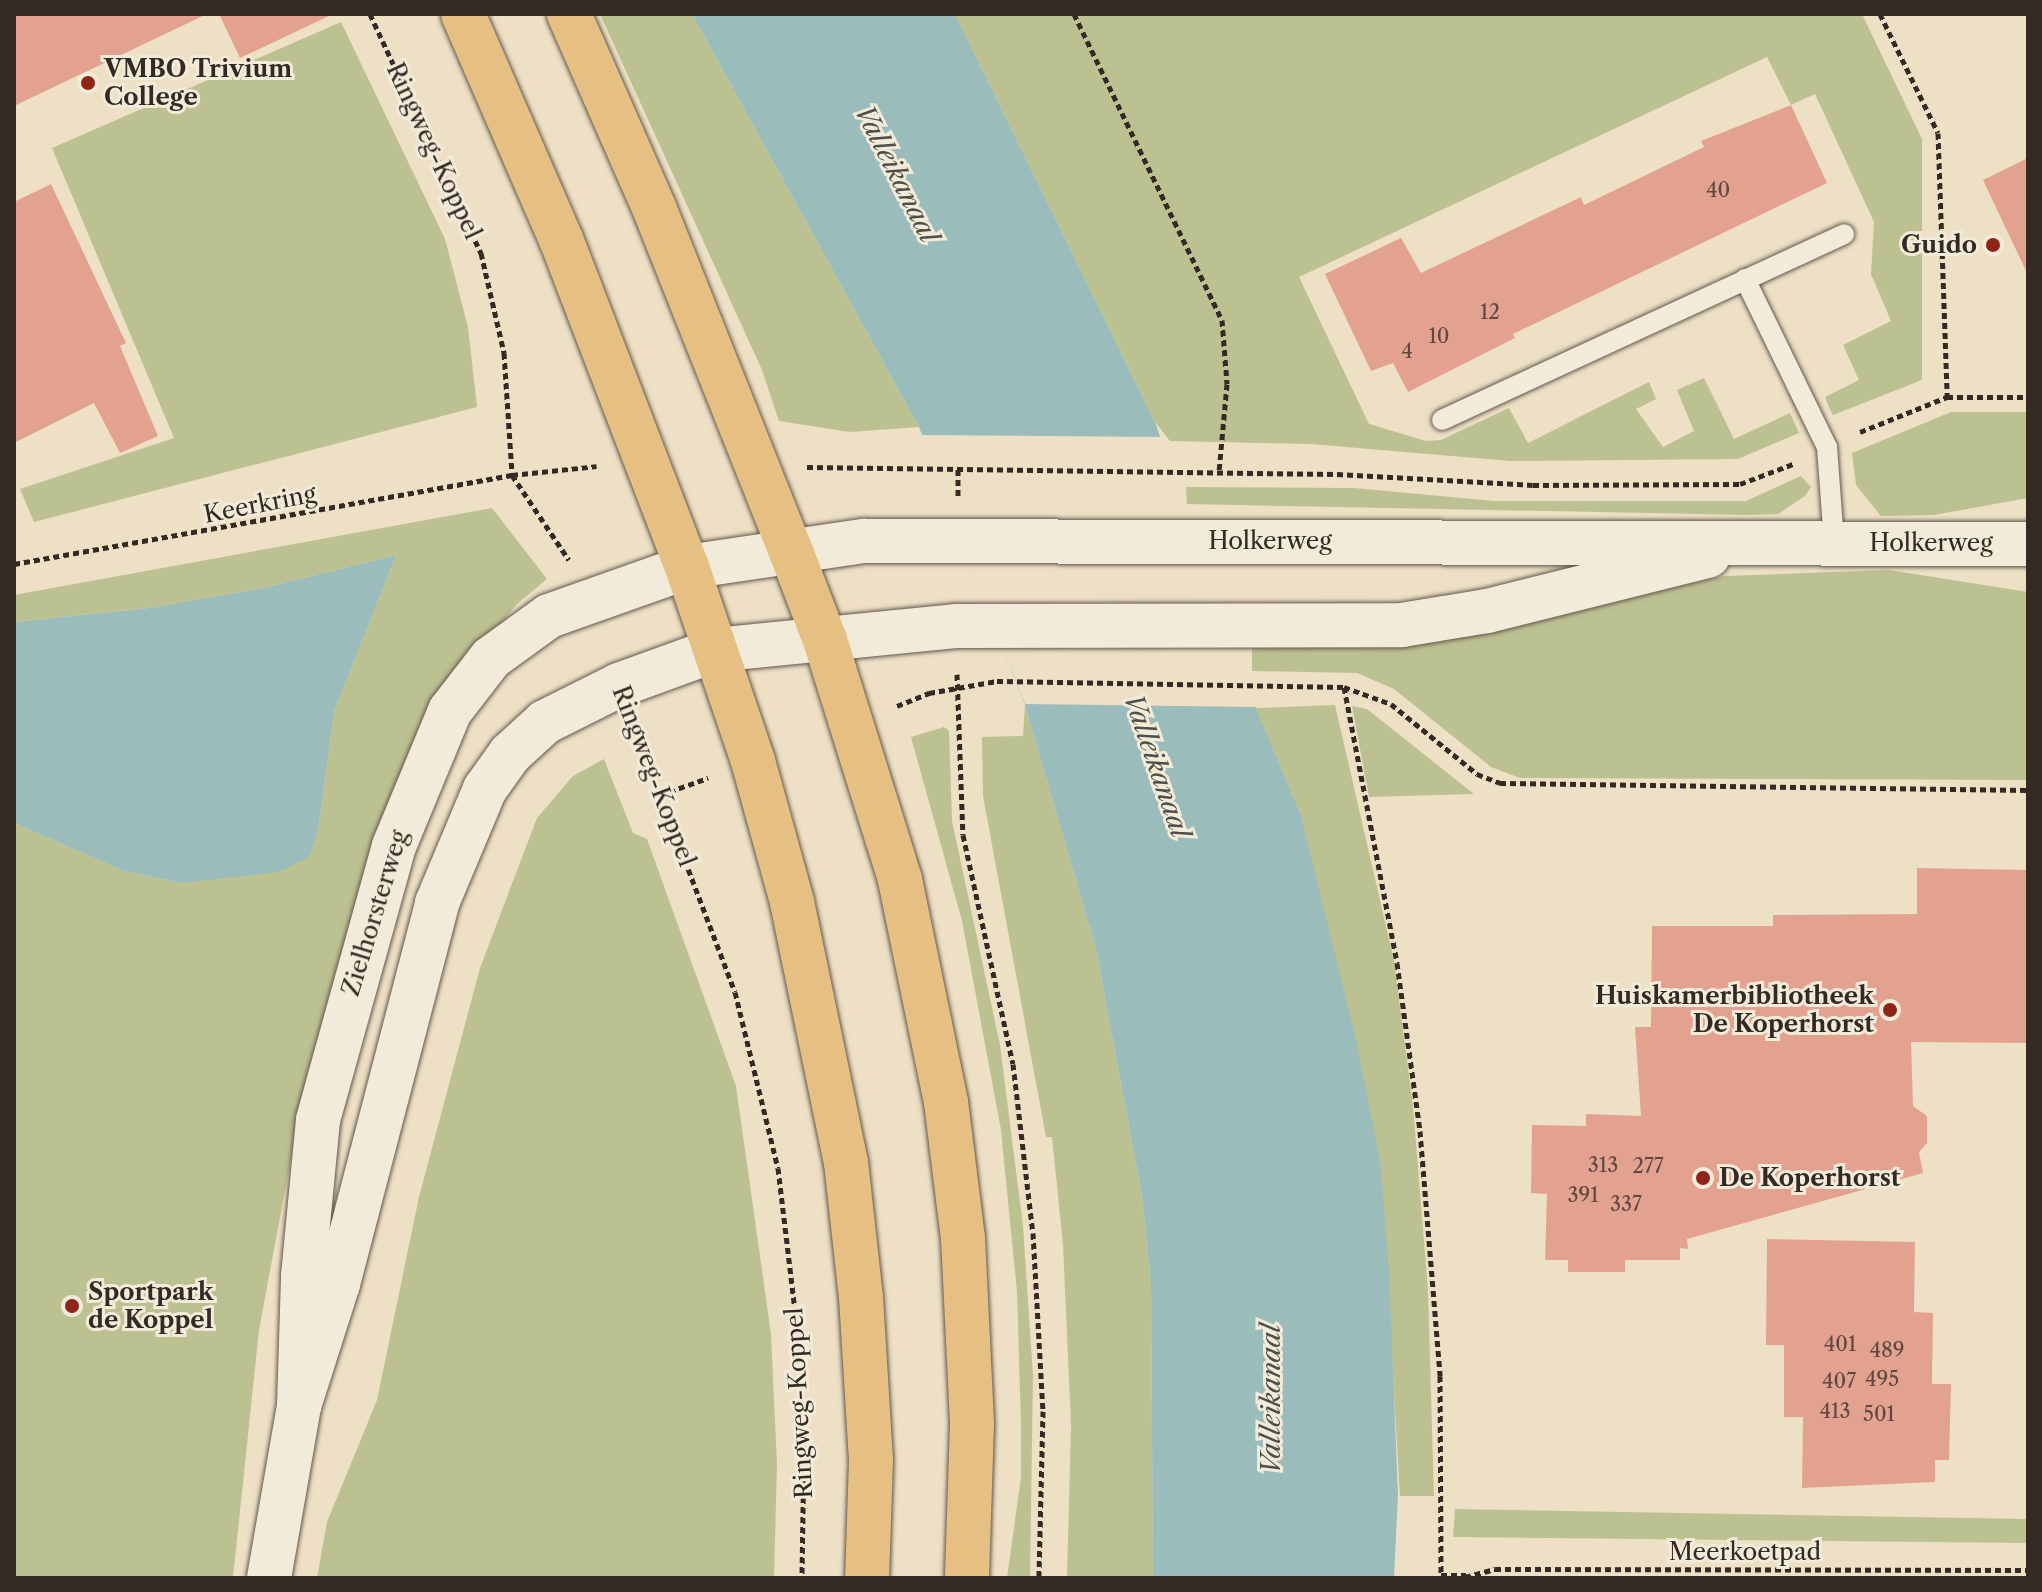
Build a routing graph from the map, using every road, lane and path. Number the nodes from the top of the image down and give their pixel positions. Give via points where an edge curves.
1 (370, 14) edge
2 (463, 14) edge
3 (569, 14) edge
4 (1074, 14) edge
5 (1880, 14) edge
6 (1844, 234) dead end
7 (1745, 279) junction
8 (1947, 397) junction
9 (2028, 397) edge
10 (1442, 420) dead end
11 (1827, 447) junction
12 (932, 469) dead end
13 (1219, 472) junction
14 (512, 475) junction
15 (1834, 543) junction
16 (2028, 544) edge
17 (1749, 545) junction
18 (790, 549) junction
19 (14, 564) edge
20 (687, 567) junction
21 (585, 599) junction
22 (825, 640) junction
23 (715, 650) junction
24 (619, 685) junction
25 (1344, 687) junction
26 (2028, 790) edge
27 (299, 1406) junction
28 (2028, 1570) edge
29 (1465, 1576) edge
30 (269, 1578) edge
31 (802, 1578) edge
32 (867, 1578) edge
33 (967, 1578) edge
34 (1039, 1578) edge

1 - 14 path, Ringweg-Koppel via 481,253 504,353
2 - 20 main road via 561,239
3 - 18 main road via 655,210
4 - 13 path via 1222,320 1227,384
5 - 8 path via 1938,133
6 - 7 lane
7 - 10 lane
7 - 11 lane, Holkerweg
8 - 9 path
8 - 11 path
11 - 13 path via 1740,484 1533,485
11 - 15 lane, Holkerweg
12 - 13 path
14 - 19 path, Keerkring
14 - 21 path via 561,547
15 - 16 main road, Holkerweg
15 - 17 main road, Holkerweg
17 - 18 main road, Holkerweg via 1653,540 959,539
17 - 22 main road, Holkerweg via 1448,619 1402,625 993,625
18 - 20 main road, Holkerweg
18 - 22 main road
20 - 21 main road, Zielhorsterweg
20 - 23 main road
21 - 27 main road, Zielhorsterweg via 529,627 473,679 429,753 394,846 318,1120 303,1276
22 - 23 main road, Holkerweg
22 - 33 main road via 900,880 946,1102 963,1238 972,1425
23 - 24 main road, Zielhorsterweg
23 - 32 main road via 792,902 846,1162 871,1460
24 - 27 main road, Zielhorsterweg via 563,711 528,735 495,774 471,820 437,903 338,1284
24 - 31 path, Ringweg-Koppel via 735,992 778,1168 798,1336 804,1447
25 - 26 path via 1391,704 1477,774 1500,783
25 - 29 path via 1397,963 1420,1131 1440,1376 1441,1575
25 - 34 path via 1015,681 957,688 963,835 1013,1064 1033,1233 1043,1411
27 - 30 main road, Zielhorsterweg
28 - 29 path, Meerkoetpad via 1495,1569

